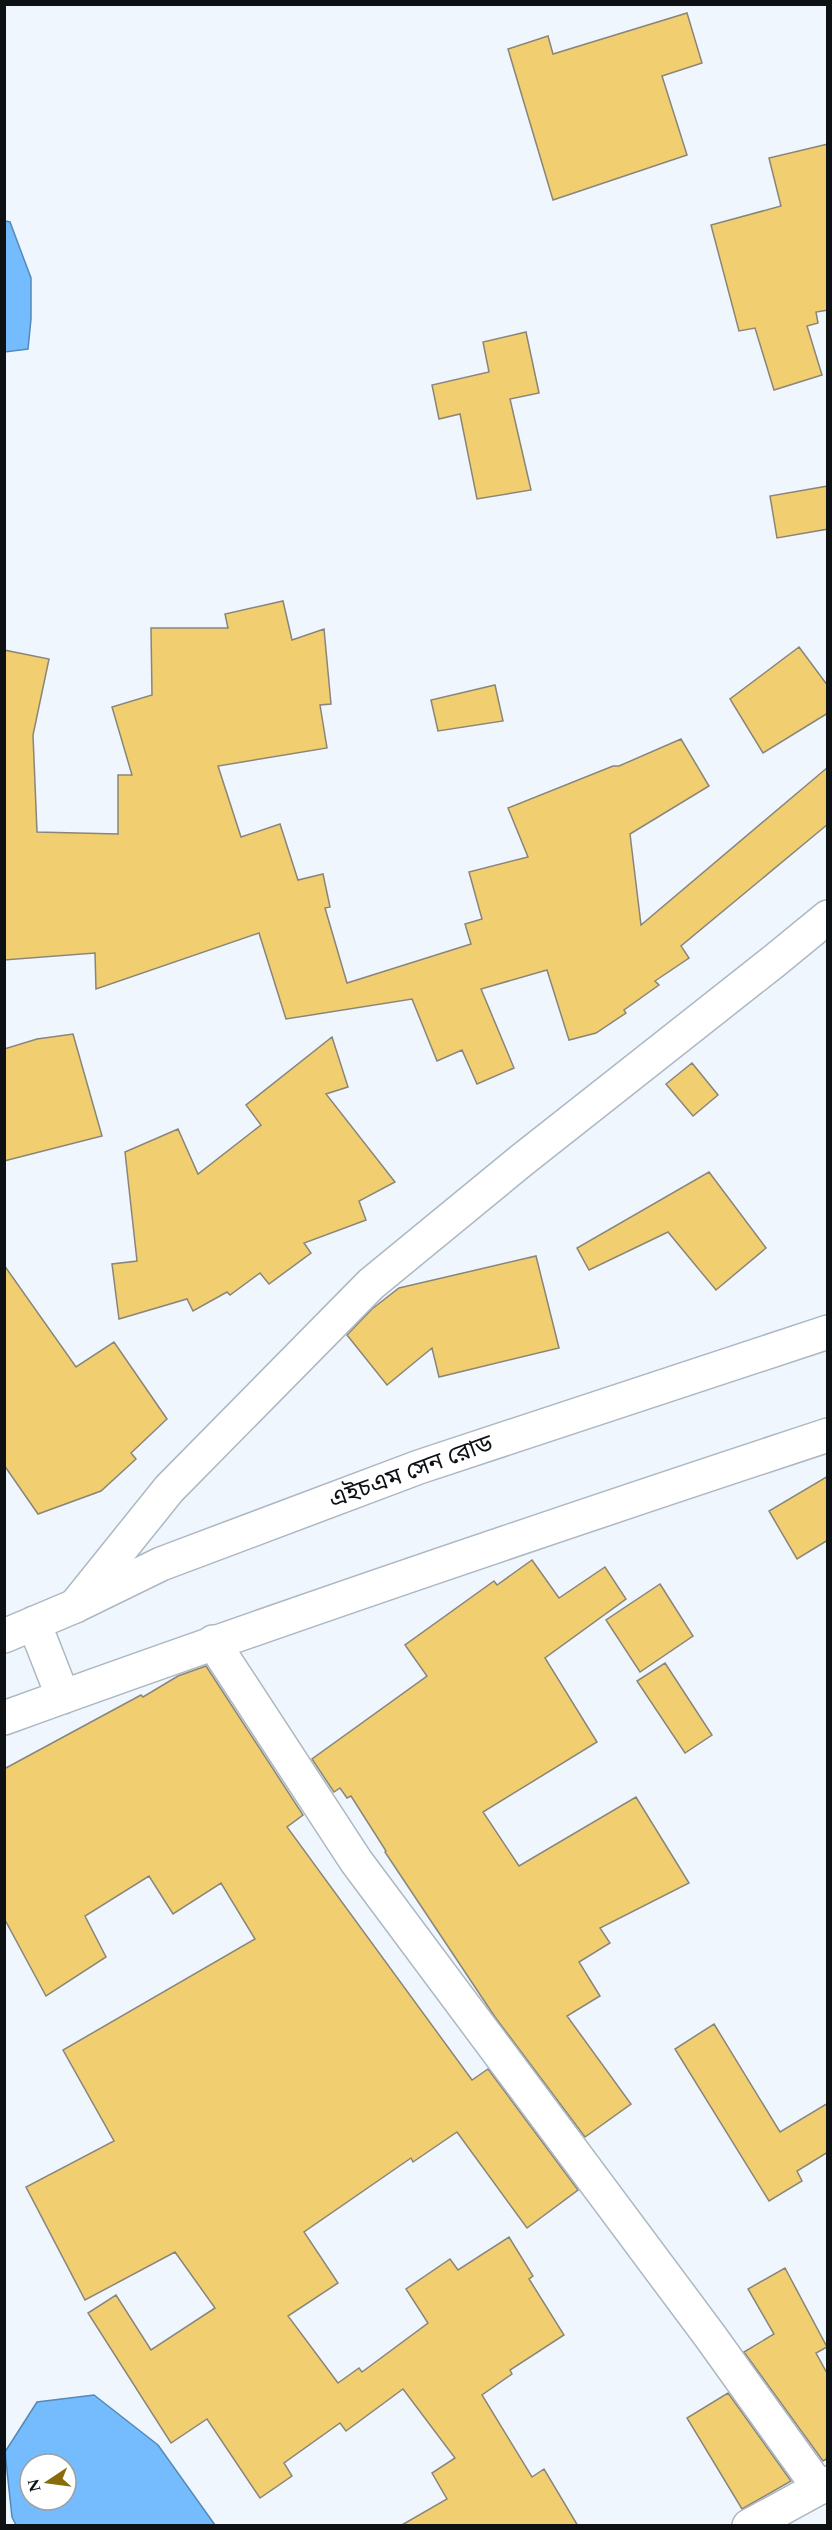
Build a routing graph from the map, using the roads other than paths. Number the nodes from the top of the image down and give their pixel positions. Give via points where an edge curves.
1 (828, 917) edge
2 (828, 1332) edge
3 (828, 1435) edge
4 (75, 1606) junction
5 (34, 1623) junction
6 (4, 1636) edge
7 (213, 1642) junction
8 (63, 1697) junction
9 (4, 1719) edge
10 (823, 2486) edge
11 (749, 2526) edge

1 - 4 street via 371,1284 169,1489
2 - 4 street, এইচএম সেন রোড via 419,1467 161,1564
3 - 7 street
4 - 5 street, এইচএম সেন রোড
5 - 6 street, এইচএম সেন রোড
5 - 8 street
7 - 8 street
7 - 10 street via 356,1861
8 - 9 street
10 - 11 street

